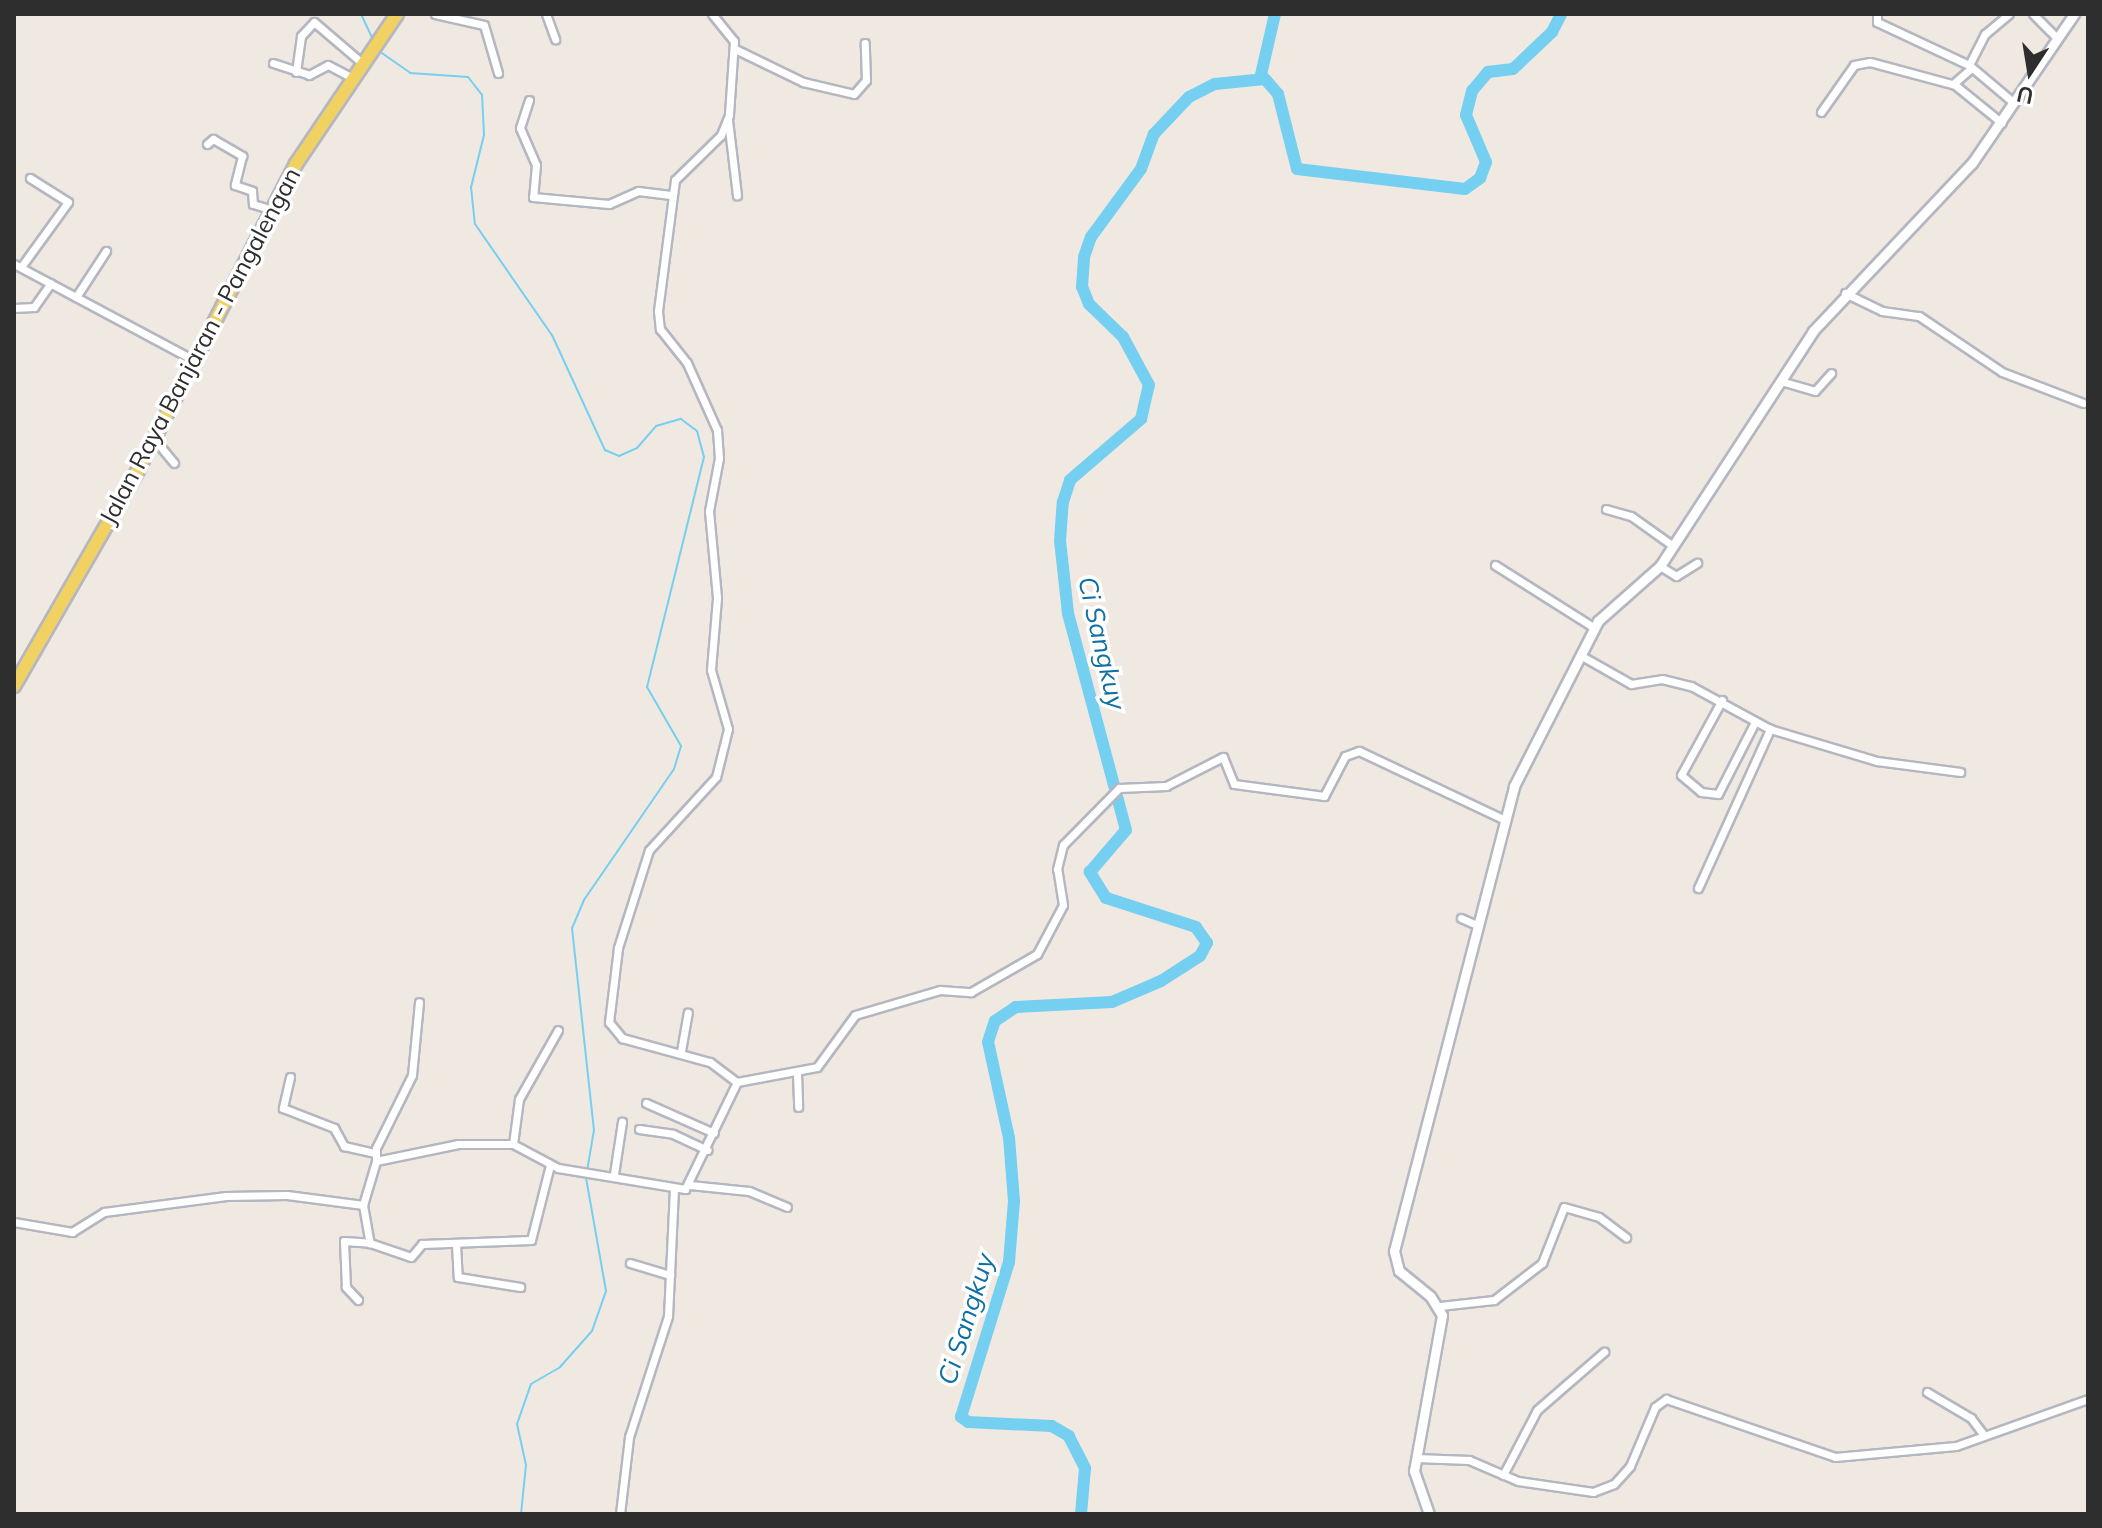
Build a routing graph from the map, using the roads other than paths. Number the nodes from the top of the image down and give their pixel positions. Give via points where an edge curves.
1 (397, 14) edge
2 (435, 14) edge
3 (546, 14) edge
4 (712, 14) edge
5 (1877, 14) edge
6 (2009, 14) edge
7 (2033, 14) edge
8 (2074, 14) edge
9 (2055, 36) junction
10 (555, 39) dead end
11 (865, 43) dead end
12 (735, 49) junction
13 (362, 62) junction
14 (273, 63) dead end
15 (1970, 67) junction
16 (296, 72) junction
17 (498, 73) dead end
18 (351, 77) junction
19 (1953, 84) junction
20 (529, 100) dead end
21 (2013, 102) junction
22 (1821, 112) dead end
23 (728, 120) junction
24 (2002, 123) junction
25 (207, 144) dead end
26 (30, 178) dead end
27 (671, 195) junction
28 (737, 195) dead end
29 (273, 210) junction
30 (106, 251) dead end
31 (18, 266) edge
32 (51, 283) junction
33 (1845, 293) junction
34 (76, 297) junction
35 (14, 308) edge
36 (194, 360) junction
37 (1831, 373) dead end
38 (1784, 382) junction
39 (2083, 403) dead end
40 (154, 439) junction
41 (174, 463) dead end
42 (1606, 509) dead end
43 (1673, 546) junction
44 (1697, 563) dead end
45 (1495, 565) dead end
46 (1660, 566) junction
47 (1593, 627) junction
48 (1580, 655) junction
49 (15, 683) edge
50 (1722, 700) junction
51 (1755, 722) junction
52 (1770, 729) junction
53 (1960, 772) dead end
54 (1503, 819) junction
55 (1698, 888) dead end
56 (1461, 918) dead end
57 (1477, 925) junction
58 (419, 1002) dead end
59 (688, 1013) dead end
60 (558, 1030) dead end
61 (681, 1051) junction
62 (797, 1073) junction
63 (290, 1077) dead end
64 (737, 1082) junction
65 (646, 1103) dead end
66 (798, 1107) dead end
67 (622, 1122) dead end
68 (639, 1129) dead end
69 (714, 1133) junction
70 (513, 1144) junction
71 (707, 1150) junction
72 (376, 1157) junction
73 (550, 1165) junction
74 (614, 1174) junction
75 (690, 1185) junction
76 (674, 1189) junction
77 (363, 1205) junction
78 (787, 1207) dead end
79 (14, 1222) edge
80 (1626, 1237) dead end
81 (370, 1243) junction
82 (456, 1244) junction
83 (630, 1263) dead end
84 (670, 1275) junction
85 (520, 1287) dead end
86 (358, 1300) dead end
87 (1440, 1306) junction
88 (1604, 1352) dead end
89 (1927, 1392) dead end
90 (2088, 1399) edge
91 (1984, 1435) junction
92 (1416, 1458) junction
93 (1503, 1475) junction
94 (620, 1514) edge
95 (1429, 1514) edge

1 - 13 main road, Jalan Raya Banjaran - Pangalengan
2 - 17 street via 484,25
3 - 10 street
4 - 12 street via 730,30
5 - 15 street via 1877,22
6 - 15 street via 1985,34
7 - 9 street
8 - 9 street
9 - 21 street
11 - 12 street via 866,80 854,94 812,86
12 - 23 street
13 - 16 street via 314,22 301,36
13 - 18 main road, Jalan Raya Banjaran - Pangalengan
14 - 16 street
15 - 19 street
15 - 21 street
16 - 18 street via 309,75 328,65
18 - 29 main road, Jalan Raya Banjaran - Pangalengan
19 - 22 street via 1857,62
19 - 24 street
20 - 27 street via 520,128 536,165 533,197 609,204 638,191
21 - 24 street
23 - 27 street via 721,135 677,175
23 - 28 street
24 - 33 street via 1944,195
25 - 29 street via 213,139 242,156 235,185 252,191 253,204
26 - 31 street via 68,202
27 - 61 street via 658,318 717,430 709,511 717,607 711,670 728,729 716,777 649,850 618,948 609,1022 622,1038
29 - 36 main road, Jalan Raya Banjaran - Pangalengan
30 - 34 street
31 - 32 street
32 - 34 street
32 - 35 street via 34,307
33 - 38 street via 1813,331
33 - 39 street via 1882,311 1919,316 2002,372
34 - 36 street
36 - 40 main road, Jalan Raya Banjaran - Pangalengan
37 - 38 street via 1815,391
38 - 43 street
40 - 41 street
40 - 49 main road, Jalan Raya Banjaran - Pangalengan
42 - 43 street via 1631,516
43 - 46 street
44 - 46 street via 1676,576
45 - 47 street
46 - 47 street
47 - 48 street
48 - 50 street via 1635,685 1656,680
48 - 54 street
50 - 51 street
50 - 51 street via 1681,775 1701,792 1718,794
51 - 52 street
52 - 53 street via 1877,761
52 - 55 street
54 - 57 street
54 - 62 street via 1359,751 1345,756 1324,796 1240,786 1223,757 1166,786 1119,788 1101,800 1063,845 1057,869 1063,905 1037,954 971,992 940,990 863,1011 844,1025 821,1064
56 - 57 street
57 - 87 street via 1394,1251 1399,1271
58 - 72 street via 412,1075
59 - 61 street
60 - 70 street via 519,1099
61 - 64 street via 710,1062
62 - 64 street via 772,1071
62 - 66 street
63 - 72 street via 283,1108 334,1128 344,1146
64 - 69 street
65 - 69 street
67 - 74 street
68 - 71 street via 673,1134
69 - 71 street
70 - 72 street via 458,1144
70 - 73 street
71 - 75 street
72 - 77 street
73 - 74 street
73 - 82 street via 533,1239
74 - 76 street
75 - 76 street
75 - 78 street via 749,1191
76 - 84 street
77 - 79 street via 287,1195 226,1196 104,1212 72,1232
77 - 81 street
80 - 87 street via 1599,1217 1564,1207 1542,1263 1494,1300
81 - 82 street via 413,1257 419,1244
81 - 86 street via 344,1241 346,1287
82 - 85 street via 458,1277
83 - 84 street
84 - 94 street via 668,1316 629,1437
87 - 92 street via 1442,1325
88 - 93 street via 1537,1410
89 - 91 street via 1971,1418
90 - 91 street
91 - 93 street via 1956,1446 1835,1457 1666,1399 1655,1407 1630,1466 1606,1489 1562,1490
92 - 93 street via 1469,1460
92 - 95 street via 1415,1479

